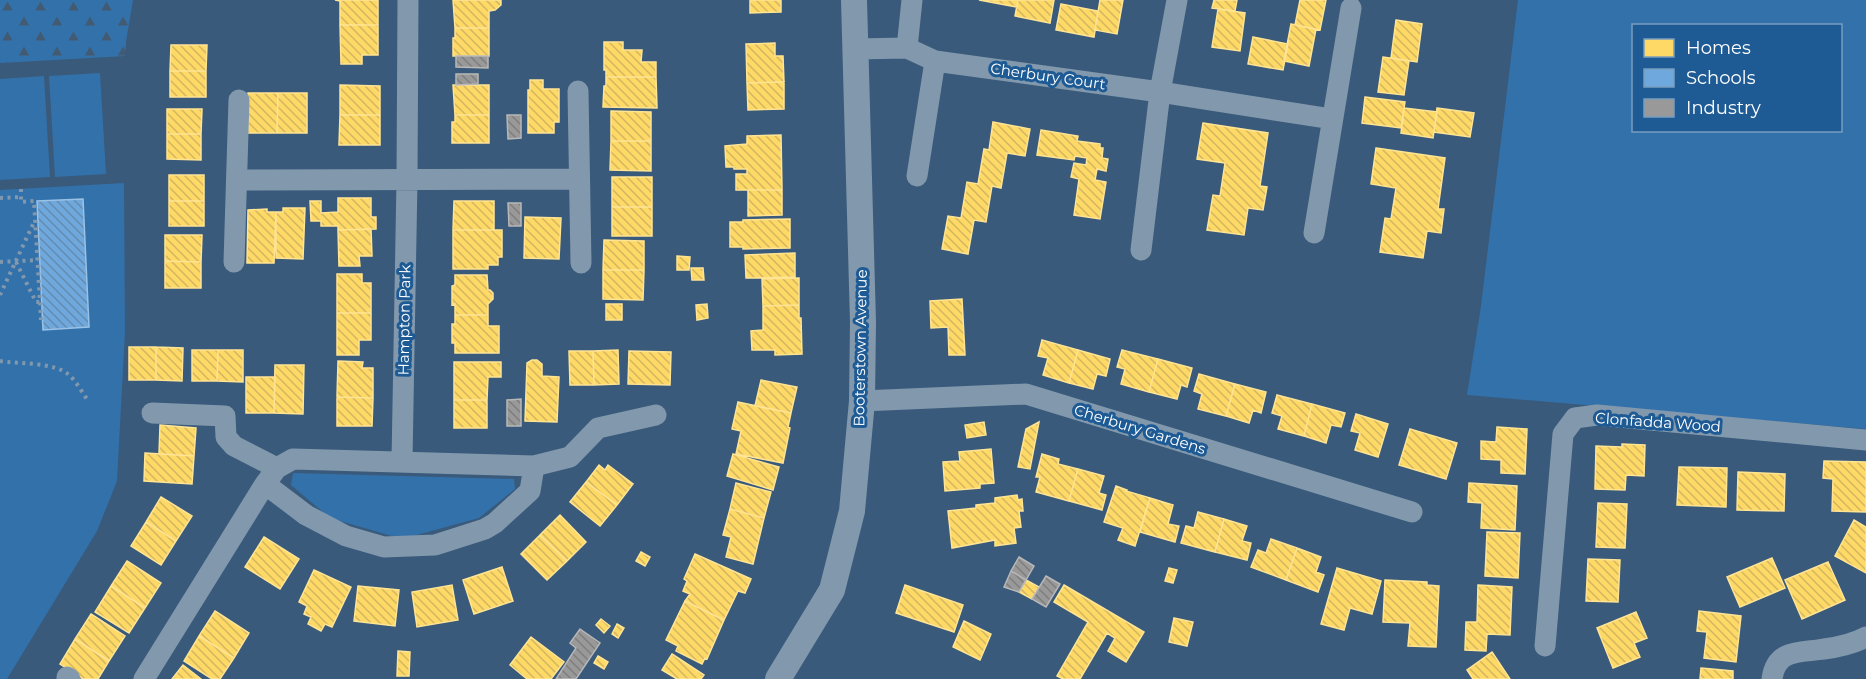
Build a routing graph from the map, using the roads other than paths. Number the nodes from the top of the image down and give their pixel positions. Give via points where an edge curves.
1 (408, 0) edge
2 (854, 0) edge
3 (912, 0) edge
4 (1177, 0) edge
5 (1351, 8) dead end
6 (907, 48) junction
7 (855, 49) junction
8 (935, 61) junction
9 (578, 91) dead end
10 (1160, 92) junction
11 (239, 100) dead end
12 (1332, 119) junction
13 (917, 176) dead end
14 (579, 179) junction
15 (237, 180) junction
16 (407, 180) junction
17 (1314, 233) dead end
18 (1142, 250) dead end
19 (234, 262) dead end
20 (581, 263) dead end
21 (862, 401) junction
22 (152, 413) dead end
23 (656, 414) dead end
24 (1866, 440) edge
25 (402, 461) junction
26 (534, 466) junction
27 (271, 476) junction
28 (1412, 512) dead end
29 (1866, 637) edge
30 (1545, 646) dead end
31 (144, 679) edge
32 (778, 679) edge
33 (1772, 679) edge

1 - 16 street, Hampton Park
2 - 7 street, Booterstown Avenue
3 - 6 street
4 - 10 street
5 - 12 street
6 - 7 street, Cherbury Court
6 - 8 street, Cherbury Court
7 - 21 street, Booterstown Avenue
8 - 10 street, Cherbury Court
8 - 13 street
9 - 14 street
10 - 12 street, Cherbury Court
10 - 18 street
11 - 15 street
12 - 17 street
14 - 16 street
14 - 20 street
15 - 16 street
15 - 19 street
16 - 25 street, Hampton Park
21 - 28 street, Cherbury Gardens via 1026,394
21 - 32 street, Booterstown Avenue via 852,511 832,590
22 - 27 street via 225,416 226,437
23 - 26 street via 598,429 570,457
24 - 30 street, Clonfadda Wood via 1597,415 1575,418 1563,434
25 - 26 street
25 - 27 street via 293,459
26 - 27 street via 530,491 485,529 435,545 384,547 346,536 306,515
27 - 31 street
29 - 33 street via 1823,650 1792,653 1780,659

